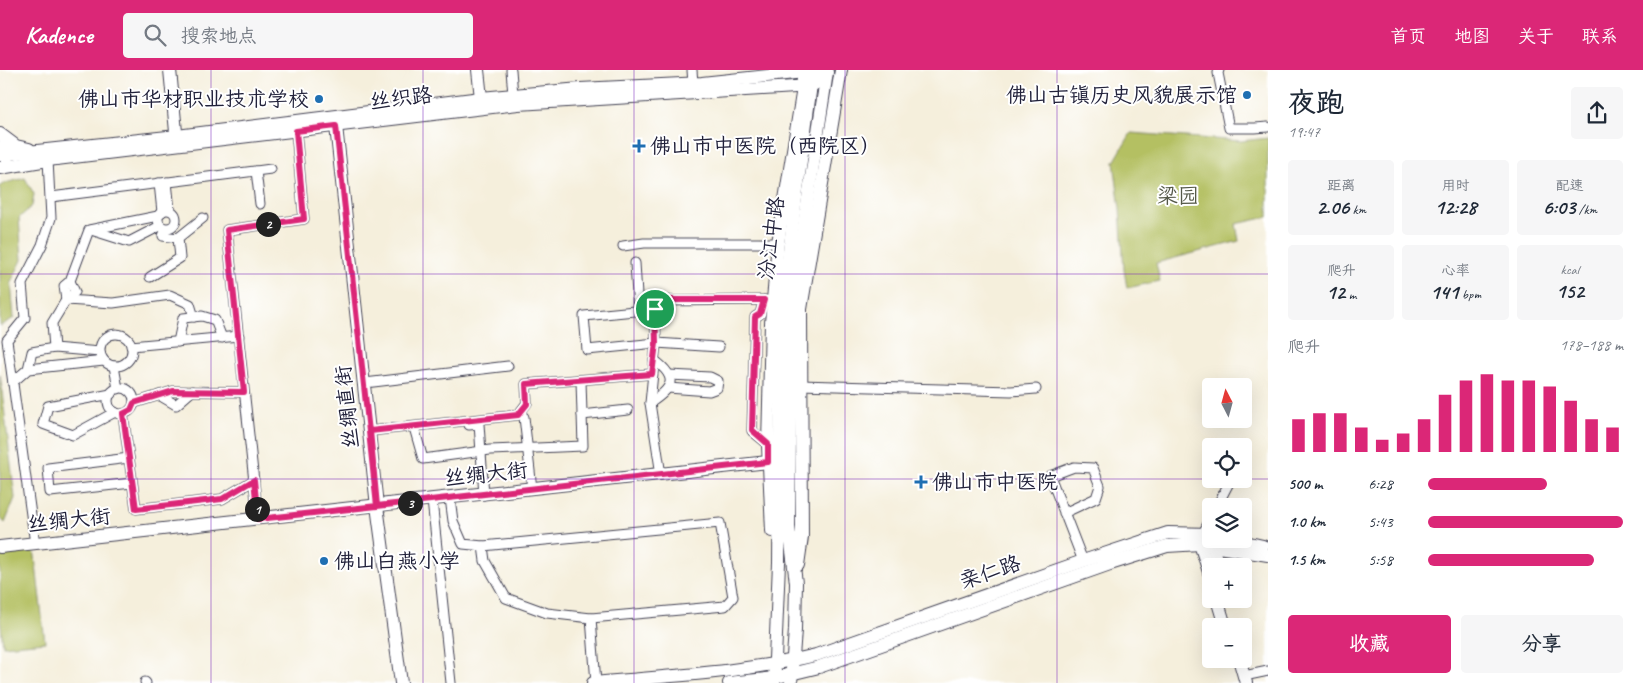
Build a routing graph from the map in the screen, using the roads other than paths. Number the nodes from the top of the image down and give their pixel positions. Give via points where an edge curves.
1 (170, 70) edge
2 (478, 70) edge
3 (511, 70) edge
4 (692, 70) edge
5 (841, 70) edge
6 (1219, 70) edge
7 (809, 71) edge
8 (827, 73) edge
9 (693, 84) junction
10 (807, 90) junction
11 (513, 96) junction
12 (481, 98) junction
13 (336, 126) junction
14 (1268, 127) edge
15 (296, 131) junction
16 (0, 134) edge
17 (177, 141) junction
18 (46, 155) junction
19 (1, 156) edge
20 (271, 169) dead end
21 (256, 171) junction
22 (163, 183) junction
23 (51, 197) junction
24 (260, 204) dead end
25 (203, 218) dead end
26 (163, 219) junction
27 (89, 230) junction
28 (178, 238) junction
29 (778, 243) junction
30 (623, 246) dead end
31 (635, 263) dead end
32 (150, 277) dead end
33 (66, 300) junction
34 (768, 300) junction
35 (655, 309) junction
36 (638, 311) junction
37 (194, 317) junction
38 (238, 336) junction
39 (222, 338) junction
40 (178, 342) junction
41 (656, 343) junction
42 (131, 346) junction
43 (719, 347) dead end
44 (54, 348) junction
45 (100, 352) junction
46 (654, 360) junction
47 (104, 361) junction
48 (114, 366) junction
49 (508, 366) dead end
50 (28, 369) junction
51 (652, 374) junction
52 (669, 375) junction
53 (581, 381) junction
54 (13, 382) junction
55 (365, 383) junction
56 (800, 384) junction
57 (668, 388) junction
58 (1036, 389) dead end
59 (115, 391) junction
60 (192, 391) junction
61 (244, 392) junction
62 (159, 395) junction
63 (134, 403) junction
64 (650, 403) junction
65 (628, 410) dead end
66 (119, 413) junction
67 (582, 415) junction
68 (524, 417) dead end
69 (370, 431) junction
70 (415, 431) junction
71 (392, 432) dead end
72 (528, 448) junction
73 (482, 451) junction
74 (129, 458) junction
75 (768, 462) junction
76 (661, 475) junction
77 (254, 480) junction
78 (132, 483) junction
79 (532, 489) junction
80 (484, 495) junction
81 (450, 498) junction
82 (432, 500) junction
83 (377, 506) junction
84 (1064, 513) junction
85 (258, 519) junction
86 (1202, 538) edge
87 (1202, 540) edge
88 (35, 544) junction
89 (1252, 544) edge
90 (483, 546) junction
91 (0, 547) edge
92 (1240, 548) edge
93 (1268, 548) edge
94 (1268, 556) edge
95 (1083, 560) junction
96 (779, 563) junction
97 (796, 583) junction
98 (591, 618) junction
99 (792, 661) junction
100 (774, 665) junction
101 (1238, 668) edge
102 (1241, 668) edge
103 (1268, 671) edge
104 (791, 679) edge
105 (774, 681) edge
106 (1244, 681) edge
107 (401, 683) edge
108 (451, 683) edge
109 (595, 683) edge
110 (729, 683) edge

1 - 17 main road
2 - 12 main road
3 - 11 street
4 - 9 street
5 - 56 main road via 801,309
6 - 14 street via 1229,128
7 - 8 main road, 丝织路
7 - 9 main road, 丝织路
7 - 10 main road, 汾江中路
8 - 10 main road
8 - 97 main road, 汾江中路 via 791,311 789,527
9 - 11 main road, 丝织路 via 580,89
10 - 13 main road, 丝织路 via 652,102 637,96 518,104
10 - 29 main road
10 - 96 main road, 汾江中路 via 781,312
11 - 12 main road, 丝织路
12 - 17 main road, 丝织路
13 - 15 main road, 丝织路
13 - 55 main road, 丝绸直街
15 - 17 main road, 丝织路
15 - 38 street via 304,219 227,230
16 - 18 main road via 16,146
17 - 18 main road, 丝织路
18 - 19 main road via 37,160
18 - 23 street
20 - 21 street
21 - 22 street
21 - 24 street
22 - 23 street
22 - 26 street
23 - 54 street via 48,230 22,284 25,318 7,340
25 - 28 street
26 - 27 street
26 - 27 street via 129,242
26 - 28 street via 163,236
27 - 33 street via 70,281 75,292
28 - 32 street via 180,258
29 - 30 street via 644,242
29 - 34 main road
31 - 36 street
33 - 37 street via 112,304 170,295 190,304
33 - 44 street via 52,323
34 - 35 street via 655,300
34 - 75 main road via 771,333
35 - 36 street
35 - 41 street
36 - 41 street via 584,316 587,350
37 - 39 street via 215,320
37 - 40 street via 183,318
38 - 39 street
38 - 61 street
39 - 40 street
40 - 42 street
41 - 43 street
41 - 46 street
42 - 45 street via 122,335 111,335 102,341
42 - 48 street via 128,360
44 - 45 street
44 - 50 street via 32,352
45 - 47 street
46 - 51 street
46 - 52 street
47 - 48 street
47 - 50 street
48 - 59 street
49 - 55 street
50 - 54 street
51 - 53 street
51 - 64 street
52 - 57 street
52 - 57 street via 718,380 717,388 709,391
53 - 67 street
53 - 69 street via 526,384 527,404 518,415
54 - 88 street
55 - 69 main road, 丝绸直街
56 - 58 street via 1010,391
56 - 97 main road via 802,537
57 - 64 street
59 - 63 street via 126,389
59 - 66 street via 109,397 109,406
59 - 66 street via 48,406 43,424 73,435
60 - 61 street
60 - 62 street
60 - 62 street via 176,405
61 - 77 street
62 - 63 street
63 - 66 street via 131,410
64 - 76 street
65 - 67 street
66 - 74 street
67 - 72 street via 583,446
68 - 72 street
69 - 83 main road, 丝绸直街
70 - 71 street
70 - 73 street via 423,459
70 - 73 street via 479,424
72 - 73 street
72 - 79 street
73 - 80 street
74 - 78 street
74 - 78 street via 48,468 50,492
75 - 76 main road, 丝绸大街
75 - 96 main road via 771,528
76 - 79 main road, 丝绸大街
77 - 78 street via 222,499 136,509
77 - 85 street
79 - 80 main road, 丝绸大街
80 - 81 main road, 丝绸大街
81 - 82 main road, 丝绸大街
81 - 90 street via 454,521 464,544
82 - 83 main road, 丝绸大街
82 - 108 street
83 - 85 main road, 丝绸大街
83 - 107 main road, 丝绸直街
84 - 84 street via 1050,476 1074,467 1093,468 1100,486 1096,498
84 - 95 street
85 - 88 main road, 丝绸大街
86 - 95 main road, 亲仁路 via 1168,534
87 - 104 main road, 亲仁路 via 1167,546 1101,567
88 - 91 main road, 丝绸大街
89 - 93 main road
90 - 98 street via 485,561 506,598 547,613
90 - 98 street via 720,522 733,597 725,606
92 - 94 main road
95 - 99 main road, 亲仁路
96 - 100 main road, 汾江中路
97 - 99 main road, 汾江中路
98 - 109 street
99 - 100 main road, 亲仁路
99 - 104 main road, 汾江中路
100 - 105 main road, 汾江中路
100 - 109 main road
101 - 106 main road
102 - 106 main road
103 - 106 street
104 - 105 main road, 亲仁路
105 - 110 main road

